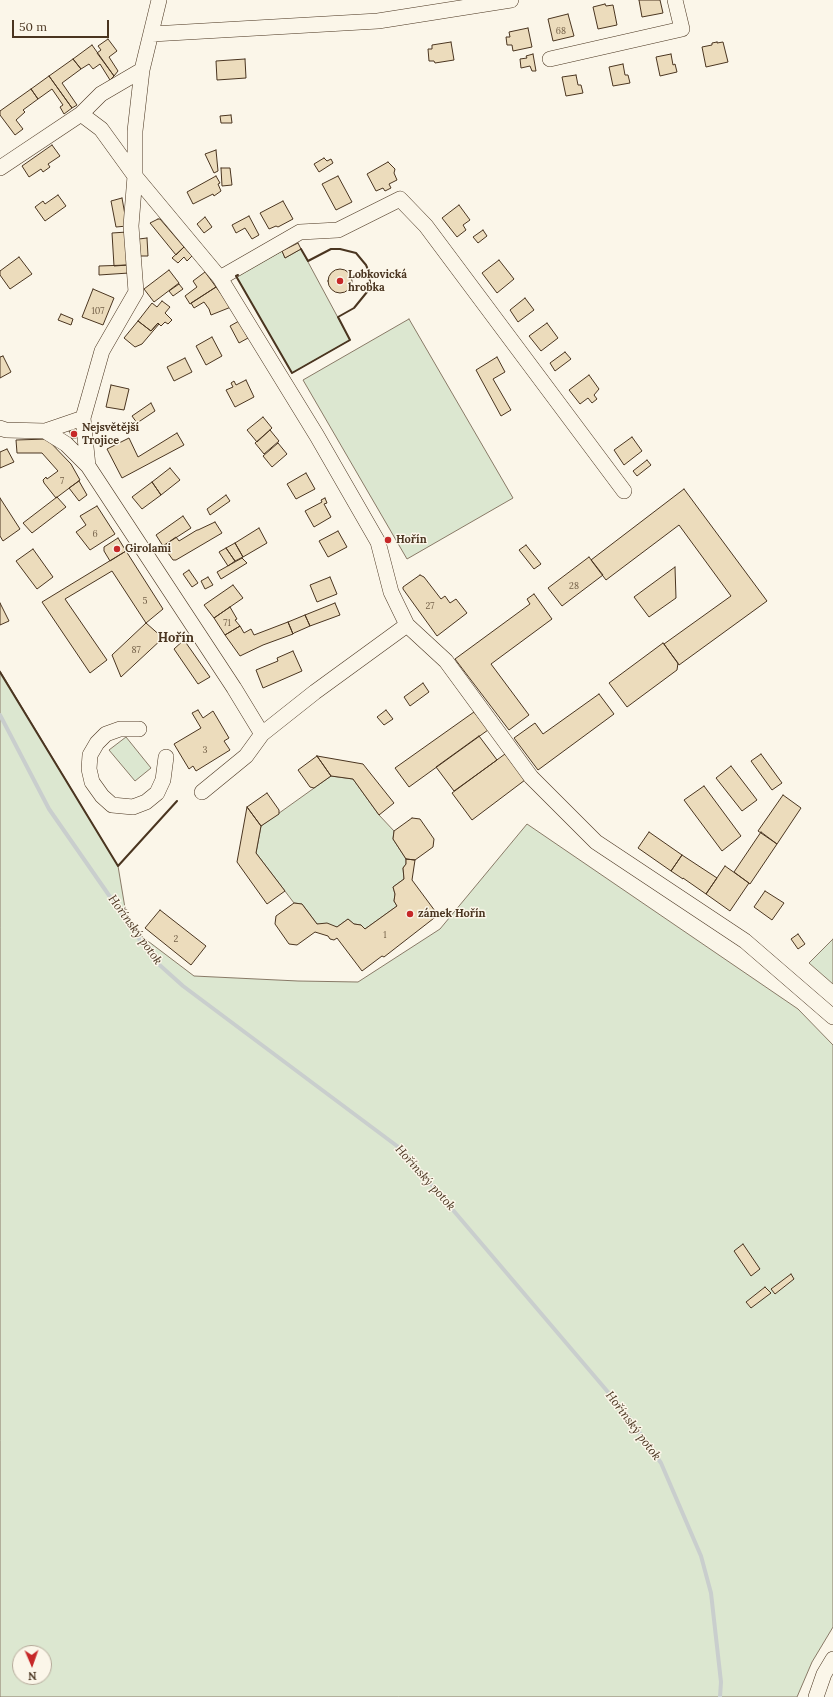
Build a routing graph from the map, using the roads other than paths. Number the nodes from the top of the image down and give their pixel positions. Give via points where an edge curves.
1 (159, 0) edge
2 (511, 0) edge
3 (675, 0) edge
4 (484, 2) edge
5 (152, 34) junction
6 (550, 59) dead end
7 (142, 70) junction
8 (81, 114) junction
9 (0, 168) edge
10 (135, 176) junction
11 (220, 278) junction
12 (83, 418) junction
13 (0, 428) edge
14 (45, 431) junction
15 (88, 466) junction
16 (624, 491) dead end
17 (407, 625) junction
18 (139, 729) dead end
19 (262, 734) junction
20 (166, 757) dead end
21 (202, 792) dead end
22 (833, 1017) edge
23 (833, 1659) edge
24 (828, 1674) edge
25 (816, 1697) edge

1 - 5 street
2 - 4 street
3 - 6 street via 682,29
4 - 5 street via 378,22
5 - 7 street
7 - 8 street via 101,94
7 - 10 street via 135,131
8 - 9 street
8 - 10 street via 101,129
10 - 11 street
10 - 12 street via 132,226 136,292 102,350
11 - 16 street via 300,232 338,230 400,199 426,226
11 - 17 street via 317,436 378,542 391,592
12 - 14 street
12 - 15 street
13 - 14 street
14 - 15 street via 66,444
15 - 19 street
17 - 19 street
17 - 22 street via 446,661 531,777 596,842 745,941
18 - 20 street via 106,734 90,755 89,769 92,782 102,796 112,805 133,807 146,802 156,793 163,780
19 - 21 street via 246,756
23 - 24 street
24 - 25 street

